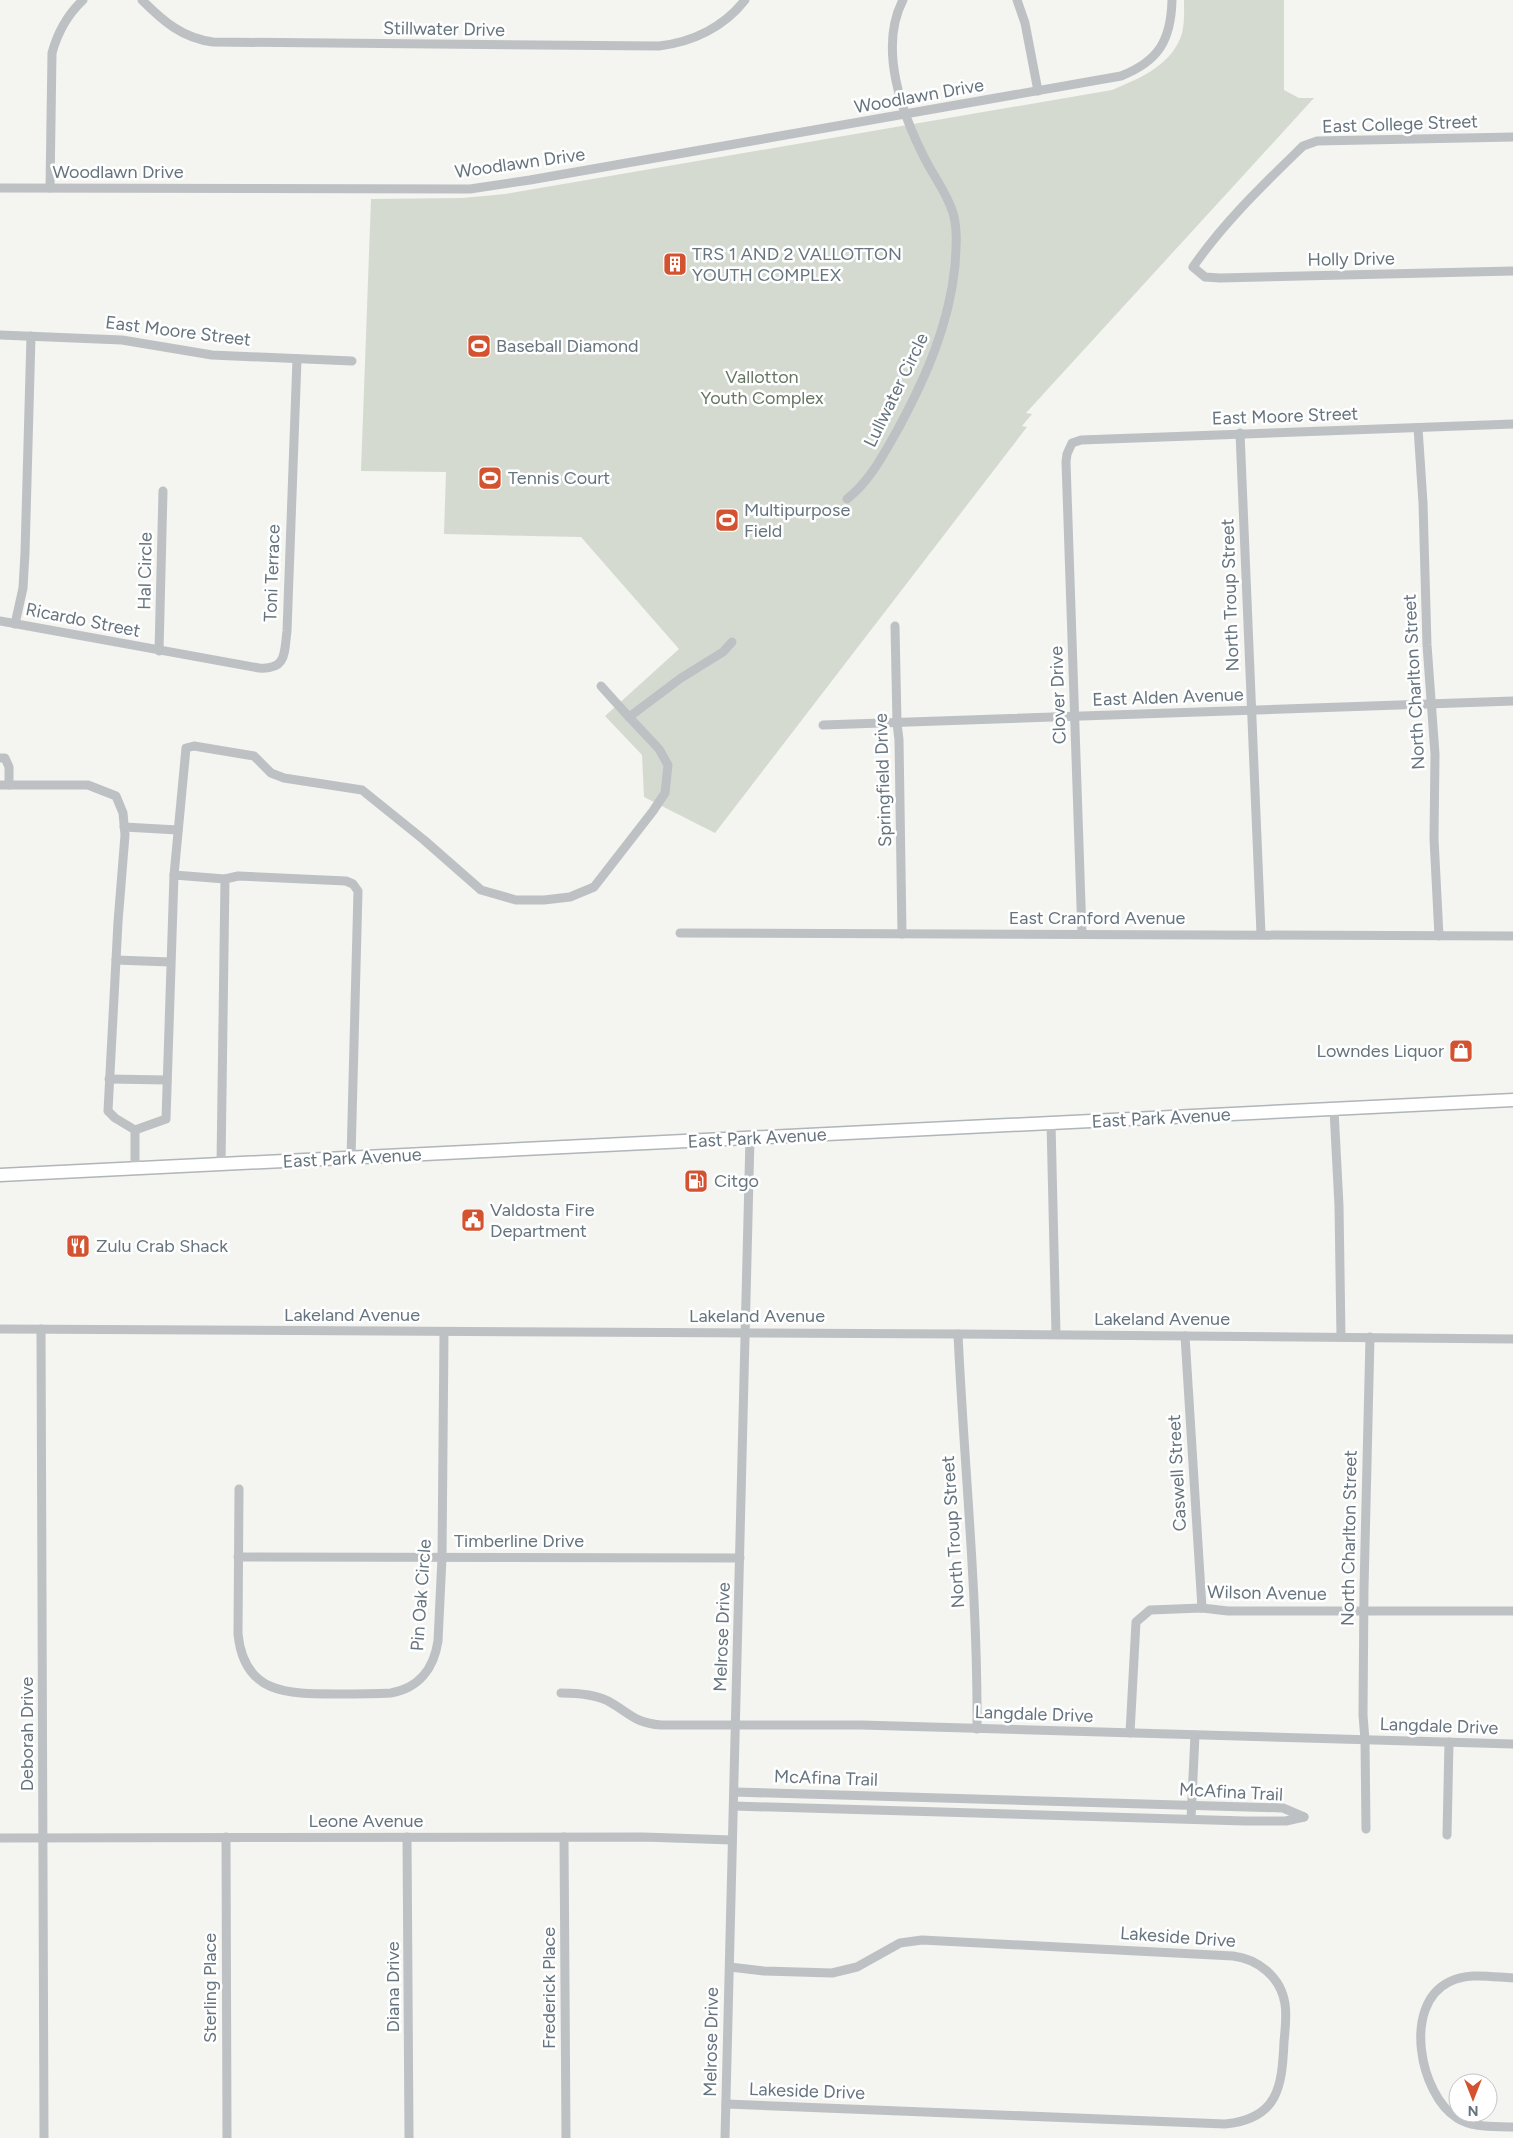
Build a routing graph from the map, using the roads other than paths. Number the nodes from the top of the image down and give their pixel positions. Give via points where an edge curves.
1 (83, 0) edge
2 (142, 0) edge
3 (745, 0) edge
4 (903, 0) edge
5 (1017, 0) edge
6 (1172, 0) edge
7 (1038, 91) junction
8 (905, 115) junction
9 (1513, 137) edge
10 (0, 188) edge
11 (50, 188) junction
12 (1193, 267) joint
13 (1513, 271) edge
14 (0, 336) edge
15 (31, 336) junction
16 (297, 359) junction
17 (352, 361) dead end
18 (1513, 424) edge
19 (1418, 428) junction
20 (1240, 434) junction
21 (1067, 454) joint
22 (163, 491) dead end
23 (847, 498) dead end
24 (0, 621) edge
25 (15, 624) junction
26 (895, 626) dead end
27 (732, 642) dead end
28 (159, 651) junction
29 (601, 686) dead end
30 (1513, 701) edge
31 (1432, 704) junction
32 (1252, 711) junction
33 (1075, 716) junction
34 (629, 717) junction
35 (897, 723) junction
36 (823, 725) dead end
37 (0, 758) edge
38 (5, 785) edge
39 (124, 827) junction
40 (178, 830) junction
41 (174, 874) junction
42 (225, 879) junction
43 (680, 933) dead end
44 (902, 934) junction
45 (1082, 934) junction
46 (1260, 934) junction
47 (1439, 936) junction
48 (1513, 936) edge
49 (116, 960) junction
50 (170, 962) junction
51 (109, 1079) junction
52 (167, 1080) junction
53 (1513, 1100) edge
54 (1334, 1110) junction
55 (1051, 1123) junction
56 (135, 1130) junction
57 (750, 1138) junction
58 (352, 1158) junction
59 (221, 1164) junction
60 (135, 1169) junction
61 (0, 1175) edge
62 (0, 1329) edge
63 (42, 1329) junction
64 (444, 1332) junction
65 (746, 1333) junction
66 (958, 1334) junction
67 (1056, 1334) junction
68 (1185, 1336) junction
69 (1341, 1337) junction
70 (1370, 1338) junction
71 (1513, 1339) edge
72 (239, 1489) dead end
73 (238, 1557) junction
74 (442, 1558) junction
75 (740, 1558) junction
76 (1202, 1608) junction
77 (1364, 1610) junction
78 (1513, 1611) edge
79 (561, 1693) dead end
80 (736, 1726) junction
81 (977, 1729) junction
82 (1130, 1733) junction
83 (1195, 1735) junction
84 (1365, 1740) junction
85 (1449, 1742) junction
86 (1513, 1744) edge
87 (734, 1792) junction
88 (805, 1794) junction
89 (862, 1795) junction
90 (920, 1797) junction
91 (978, 1799) junction
92 (1034, 1801) junction
93 (1148, 1804) junction
94 (1192, 1805) junction
95 (734, 1806) junction
96 (1246, 1807) junction
97 (805, 1808) junction
98 (862, 1810) junction
99 (919, 1811) junction
100 (977, 1813) junction
101 (1034, 1815) junction
102 (1147, 1818) junction
103 (1191, 1819) junction
104 (1245, 1821) junction
105 (1366, 1829) dead end
106 (1447, 1835) dead end
107 (226, 1837) junction
108 (407, 1837) junction
109 (564, 1837) junction
110 (0, 1838) edge
111 (42, 1838) junction
112 (732, 1840) junction
113 (730, 1967) junction
114 (1513, 1978) edge
115 (726, 2104) junction
116 (1513, 2127) edge
117 (44, 2138) edge
118 (227, 2138) edge
119 (409, 2138) edge
120 (566, 2138) edge
121 (726, 2138) edge

1 - 11 street via 68,16 52,53
2 - 3 street, Stillwater Drive via 170,27 213,42 640,46 671,45 696,37 730,16
4 - 8 street, Lullwater Circle via 895,18 892,55
5 - 7 street via 1025,22
6 - 7 street via 1170,27 1165,40 1142,67 1121,76
7 - 8 street, Woodlawn Drive
8 - 11 street, Woodlawn Drive via 470,188
8 - 23 street, Lullwater Circle via 953,213 957,243 954,271 938,345 915,396 871,475
9 - 12 street, East College Street via 1317,141 1302,146 1233,217
10 - 11 street, Woodlawn Drive
12 - 13 street, Holly Drive via 1205,277 1220,278
14 - 15 street, East Moore Street
15 - 16 street, East Moore Street via 122,340 212,355
15 - 25 street via 25,553 23,588
16 - 17 street, East Moore Street
16 - 28 street, Toni Terrace via 287,631 283,660 278,666 267,669
18 - 19 street, East Moore Street
19 - 20 street, East Moore Street
19 - 31 street, North Charlton Street
20 - 21 street, East Moore Street via 1081,440 1072,443
20 - 32 street, North Troup Street
21 - 33 street, Clover Drive
22 - 28 street, Hal Circle
24 - 25 street, Ricardo Street
25 - 28 street, Ricardo Street
26 - 35 street, Springfield Drive
27 - 34 street via 723,652 681,678
29 - 34 street
30 - 31 street, East Alden Avenue
31 - 32 street, East Alden Avenue
31 - 47 street, North Charlton Street
32 - 33 street, East Alden Avenue
32 - 46 street, North Troup Street
33 - 35 street, East Alden Avenue
33 - 45 street, Clover Drive
34 - 40 street via 659,749 668,765 665,793 594,887 570,897 516,900 481,890 362,790 284,778 271,773 254,756 194,746 186,748
35 - 36 street, East Alden Avenue
35 - 44 street, Springfield Drive via 900,740
37 - 38 street via 5,758 9,768
38 - 39 street via 88,786 116,796 124,813
39 - 40 street
39 - 49 street
40 - 41 street
41 - 42 street
41 - 50 street
42 - 58 street via 238,876 346,880 358,891
42 - 59 street
43 - 44 street, East Cranford Avenue
44 - 45 street, East Cranford Avenue
45 - 46 street, East Cranford Avenue
46 - 47 street, East Cranford Avenue
47 - 48 street, East Cranford Avenue
49 - 50 street
49 - 51 street
50 - 52 street
51 - 52 street
51 - 56 street via 108,1111
52 - 56 street via 166,1119
53 - 54 main road, East Park Avenue
54 - 55 main road, East Park Avenue
54 - 69 street via 1340,1206
55 - 57 main road, East Park Avenue
55 - 67 street
56 - 60 street
57 - 58 main road, East Park Avenue
57 - 65 street, Melrose Drive
58 - 59 main road, East Park Avenue
59 - 60 main road, East Park Avenue
60 - 61 main road, East Park Avenue
62 - 63 street, Lakeland Avenue
63 - 64 street, Lakeland Avenue
63 - 111 street, Deborah Drive
64 - 65 street, Lakeland Avenue
64 - 74 street, Pin Oak Circle
65 - 66 street, Lakeland Avenue
65 - 75 street, Melrose Drive
66 - 67 street, Lakeland Avenue
66 - 81 street, North Troup Street via 973,1569
67 - 68 street, Lakeland Avenue
68 - 69 street, Lakeland Avenue
68 - 76 street, Caswell Street
69 - 70 street, Lakeland Avenue
70 - 71 street, Lakeland Avenue
70 - 77 street, North Charlton Street
72 - 73 street, Pin Oak Circle
73 - 74 street, Timberline Drive
73 - 74 street, Pin Oak Circle via 238,1634 242,1656 257,1679 276,1689 303,1694 391,1693 410,1687 423,1676 436,1652
74 - 75 street, Timberline Drive
75 - 80 street, Melrose Drive
76 - 77 street, Wilson Avenue
76 - 82 street, Wilson Avenue via 1150,1610 1136,1622
77 - 78 street, Wilson Avenue
77 - 84 street, North Charlton Street
79 - 80 street, Langdale Drive via 608,1701 641,1722 651,1724
80 - 81 street, Langdale Drive via 793,1724
80 - 87 street, Melrose Drive
81 - 82 street, Langdale Drive
82 - 83 street, Langdale Drive
83 - 84 street, Langdale Drive
83 - 94 street
84 - 85 street, Langdale Drive
84 - 105 street, North Charlton Street
85 - 86 street, Langdale Drive
85 - 106 street
87 - 88 street, McAfina Trail
87 - 95 street, Melrose Drive
88 - 89 street, McAfina Trail
88 - 97 street
89 - 90 street, McAfina Trail
89 - 98 street
90 - 91 street, McAfina Trail
90 - 99 street
91 - 92 street, McAfina Trail
91 - 100 street
92 - 93 street, McAfina Trail
92 - 101 street
93 - 94 street, McAfina Trail
93 - 102 street
94 - 96 street, McAfina Trail
94 - 103 street
95 - 97 street, McAfina Trail
95 - 112 street, Melrose Drive
96 - 104 street
96 - 104 street, McAfina Trail via 1283,1808 1304,1816 1286,1821
97 - 98 street, McAfina Trail
98 - 99 street, McAfina Trail
99 - 100 street, McAfina Trail
100 - 101 street, McAfina Trail
101 - 102 street, McAfina Trail
102 - 103 street, McAfina Trail
103 - 104 street, McAfina Trail
107 - 108 street, Leone Avenue
107 - 111 street, Leone Avenue
107 - 118 street, Sterling Place
108 - 109 street, Leone Avenue
108 - 119 street, Diana Drive
109 - 112 street, Leone Avenue
109 - 120 street, Frederick Place
110 - 111 street, Leone Avenue
111 - 117 street, Deborah Drive
112 - 113 street, Melrose Drive
113 - 115 street, Melrose Drive
113 - 115 street, Lakeside Drive via 832,1973 856,1967 900,1943 922,1940 1232,1956 1254,1961 1270,1974 1283,1995 1286,2016 1280,2087 1269,2105 1242,2122 1225,2124
114 - 116 street via 1467,1976 1447,1982 1426,2004 1419,2034 1427,2072 1447,2110 1456,2118 1472,2124
115 - 121 street, Melrose Drive

